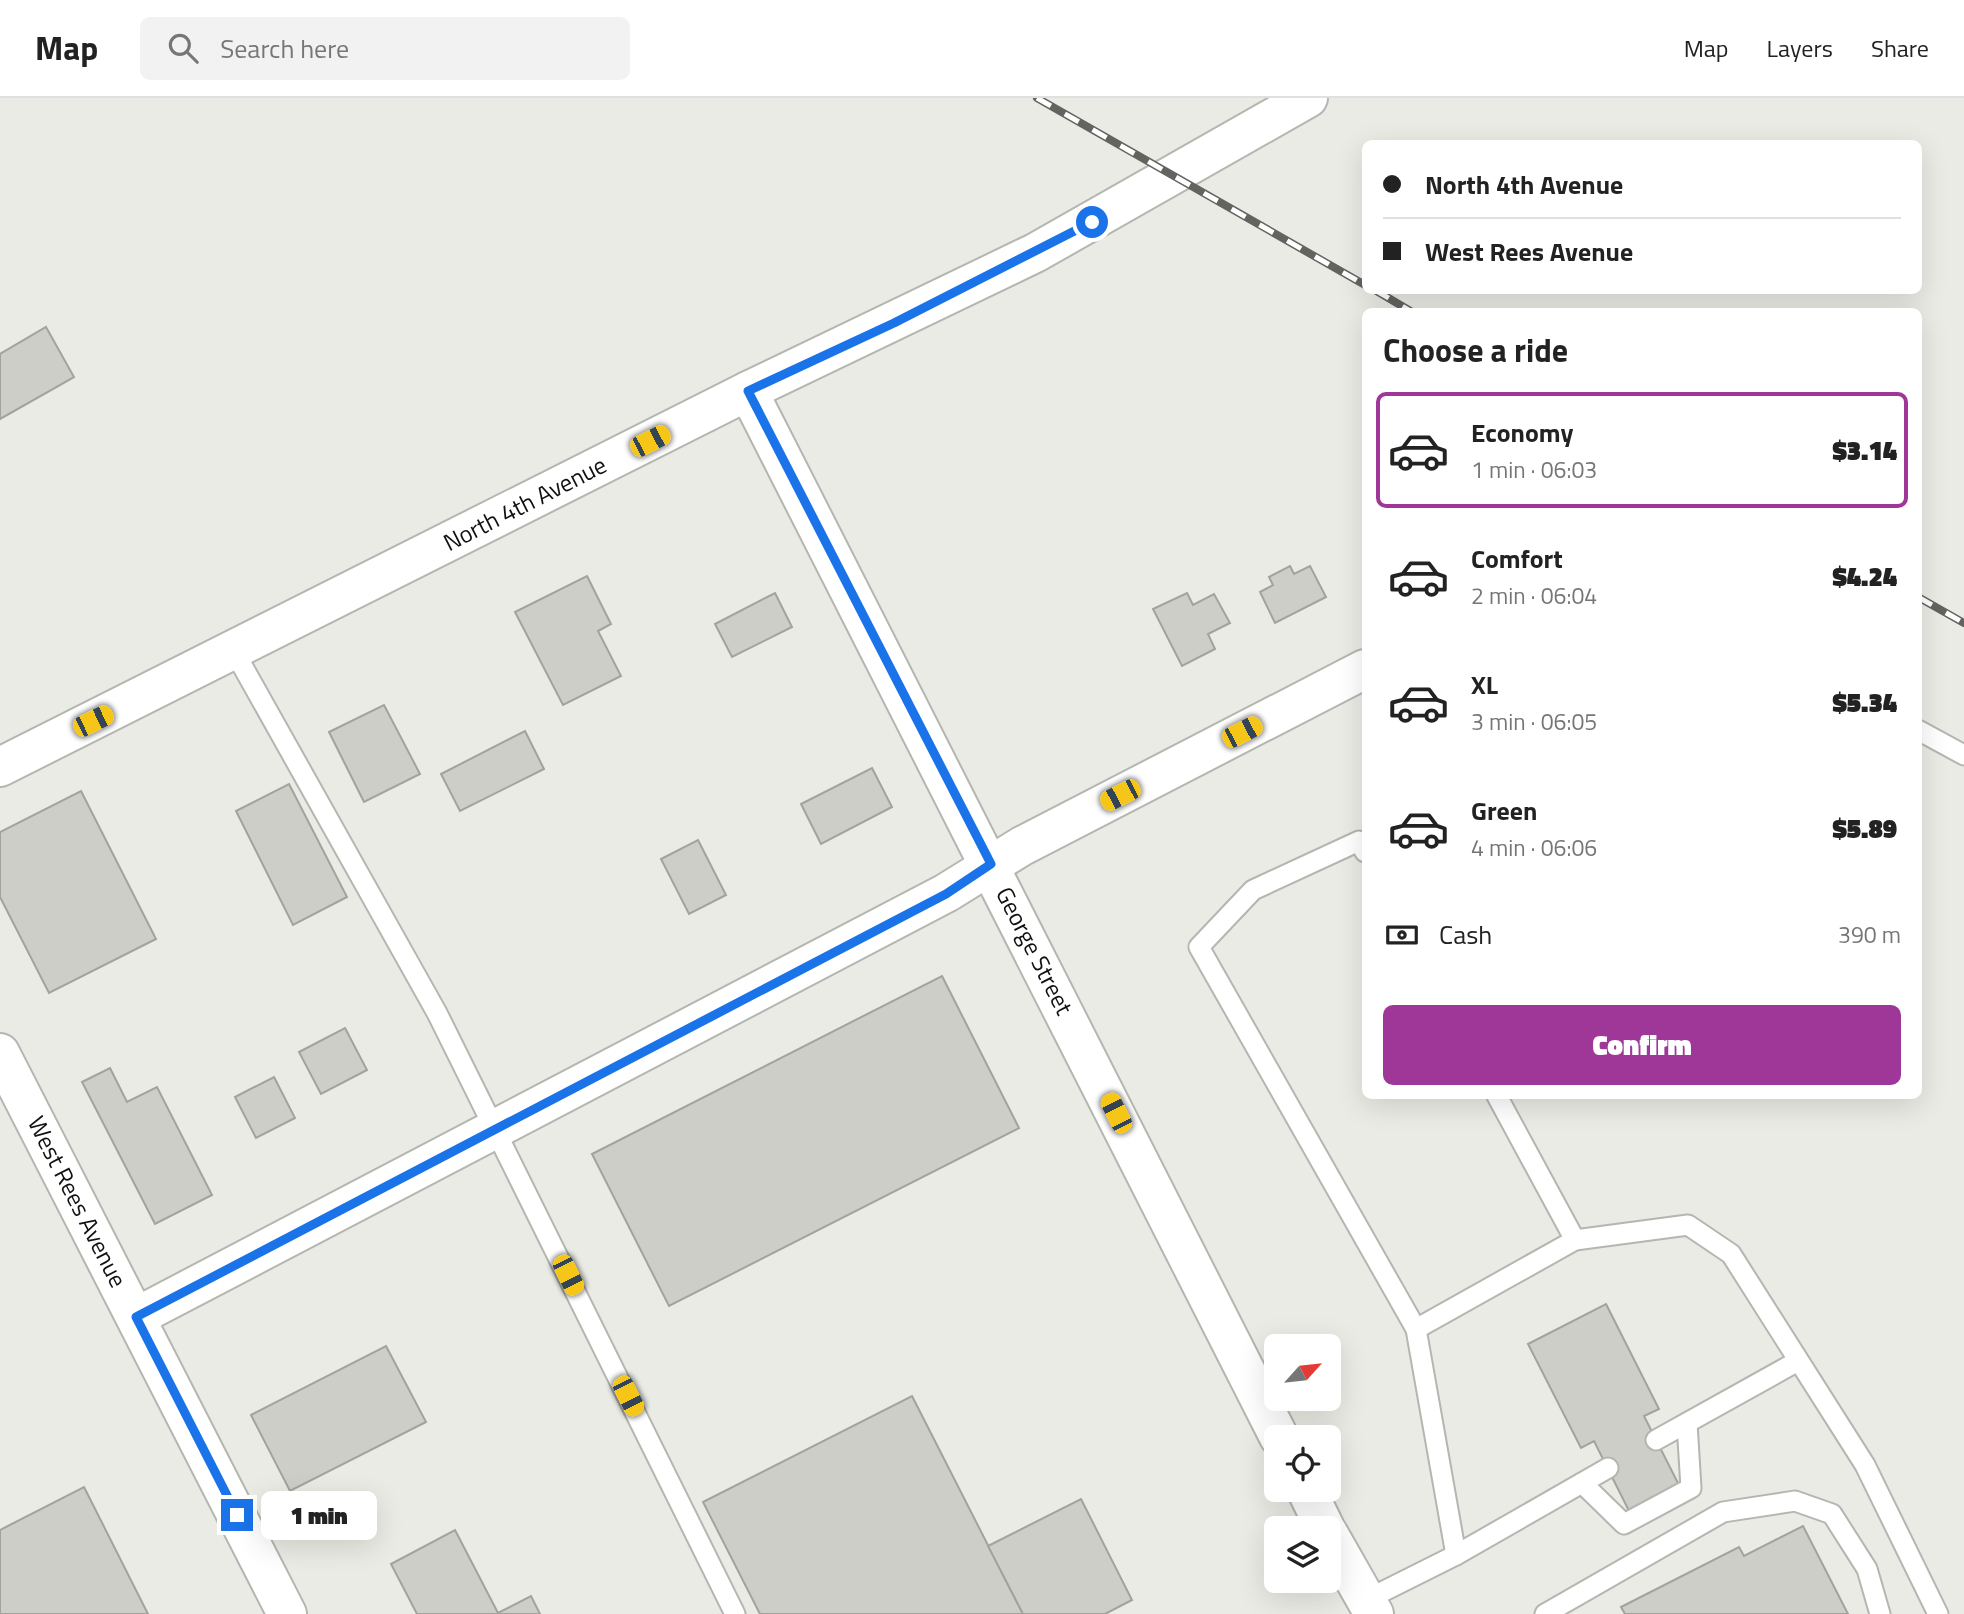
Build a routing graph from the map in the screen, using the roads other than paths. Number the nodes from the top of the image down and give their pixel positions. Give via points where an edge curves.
1 (1308, 98) edge
2 (748, 391) junction
3 (234, 651) junction
4 (1362, 671) edge
5 (1922, 732) edge
6 (1964, 755) edge
7 (0, 767) edge
8 (1362, 843) edge
9 (991, 864) junction
10 (0, 1053) edge
11 (1499, 1099) edge
12 (497, 1130) junction
13 (1575, 1240) junction
14 (136, 1317) junction
15 (1416, 1329) junction
16 (1798, 1361) junction
17 (1687, 1423) junction
18 (1273, 1425) edge
19 (1656, 1440) dead end
20 (1608, 1468) dead end
21 (1582, 1483) junction
22 (1456, 1555) junction
23 (1341, 1564) edge
24 (1360, 1609) edge
25 (287, 1614) edge
26 (735, 1614) edge
27 (1545, 1614) edge
28 (1880, 1614) edge
29 (1938, 1614) edge

1 - 2 street, North 4th Avenue via 1035,253
2 - 3 street, North 4th Avenue
2 - 9 street, George Street
3 - 7 street, North 4th Avenue
3 - 12 lane via 370,890
4 - 9 street
5 - 6 lane
8 - 15 lane via 1254,890 1199,947
9 - 12 street via 946,894
9 - 18 street, George Street
10 - 14 street, West Rees Avenue
11 - 13 lane
12 - 14 street
12 - 26 lane
13 - 15 lane
13 - 16 lane via 1688,1225 1731,1254
14 - 25 street, West Rees Avenue
15 - 22 lane
16 - 17 lane
16 - 29 lane via 1865,1465
17 - 19 lane
17 - 21 lane via 1691,1488 1624,1524
20 - 21 lane
21 - 22 lane
22 - 24 lane
23 - 24 street
27 - 28 lane via 1723,1512 1795,1501 1832,1514 1867,1570

